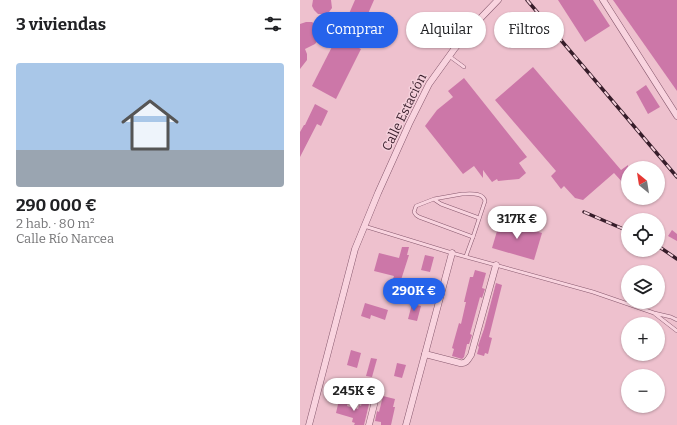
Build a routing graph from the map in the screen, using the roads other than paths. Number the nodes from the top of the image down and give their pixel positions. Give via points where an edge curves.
1 (498, 0) edge
2 (603, 0) edge
3 (449, 56) junction
4 (464, 67) dead end
5 (677, 116) edge
6 (434, 199) junction
7 (479, 218) junction
8 (364, 226) junction
9 (473, 237) junction
10 (452, 253) junction
11 (466, 256) junction
12 (496, 265) junction
13 (654, 313) junction
14 (677, 320) edge
15 (677, 331) edge
16 (425, 354) junction
17 (375, 401) dead end
18 (309, 425) edge
19 (369, 425) edge
20 (406, 425) edge

1 - 3 street, Calle Estación
2 - 5 street
3 - 4 lane
3 - 8 street, Calle Estación via 421,100
6 - 7 lane
6 - 7 lane via 462,194 482,196 485,201
6 - 9 lane via 416,206 416,215
7 - 9 lane
8 - 10 lane
8 - 18 street, Calle Estación via 355,249
9 - 11 lane
10 - 11 lane
10 - 16 street
11 - 12 lane
12 - 13 lane via 593,292
12 - 16 street via 468,361 460,364
13 - 14 lane
13 - 15 lane
16 - 20 street
17 - 19 street

